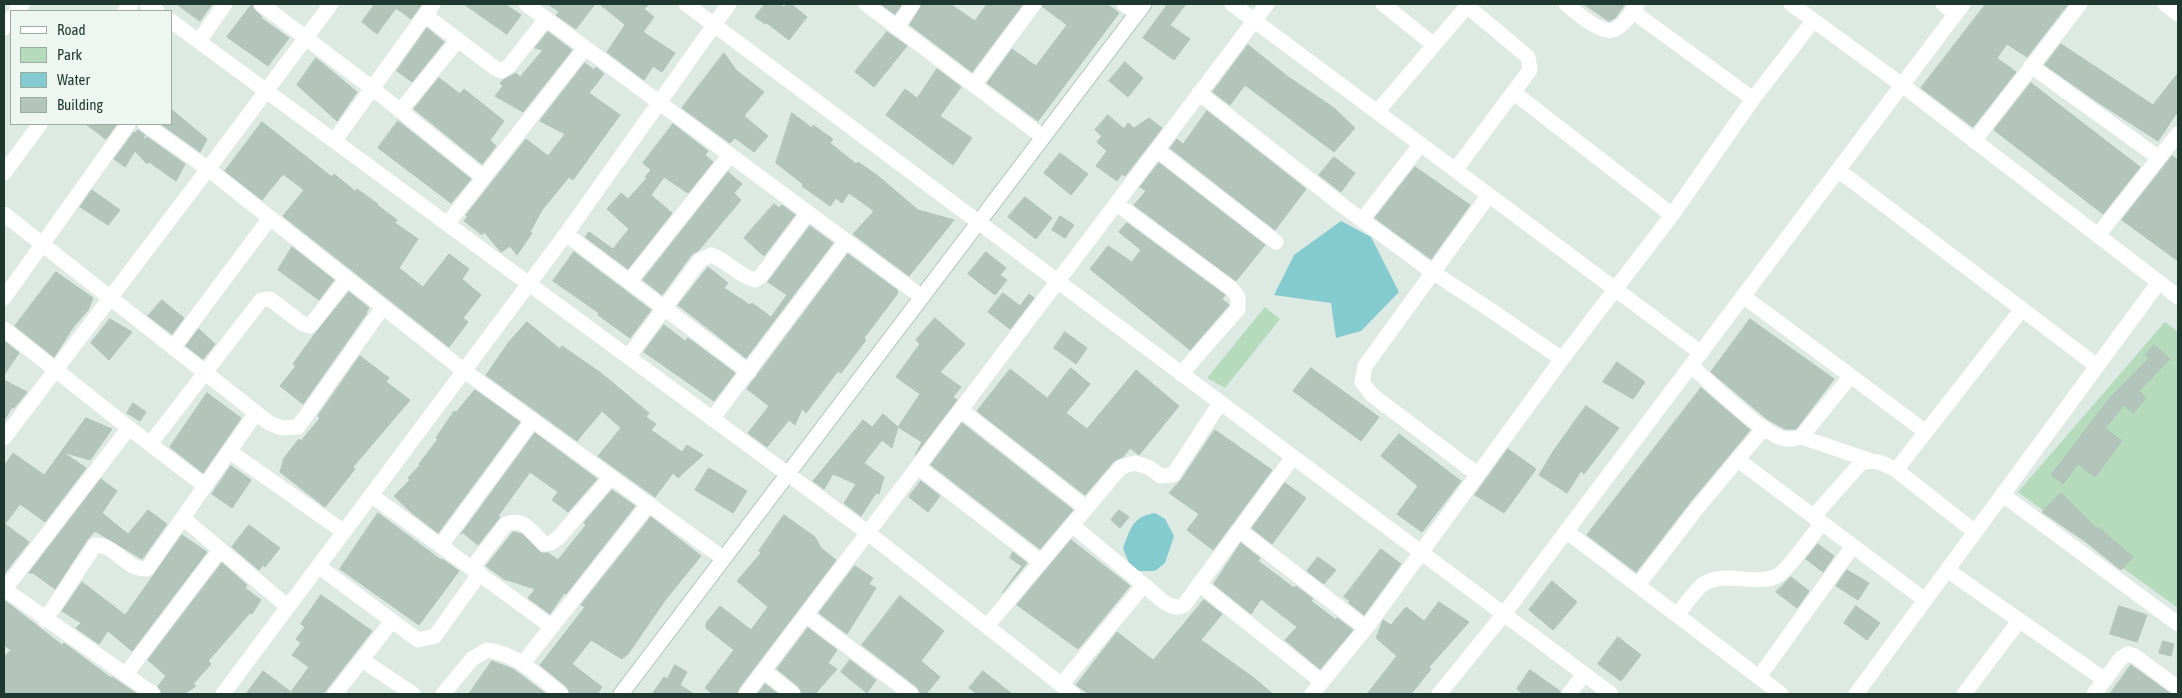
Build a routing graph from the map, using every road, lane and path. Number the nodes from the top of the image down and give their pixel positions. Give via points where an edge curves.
1 (225, 4) edge
2 (261, 4) edge
3 (331, 4) edge
4 (526, 4) edge
5 (686, 4) edge
6 (729, 4) edge
7 (866, 4) edge
8 (913, 4) edge
9 (1034, 4) edge
10 (1124, 4) edge
11 (1232, 4) edge
12 (1267, 4) edge
13 (1384, 4) edge
14 (1566, 4) edge
15 (1791, 4) edge
16 (1943, 4) edge
17 (2080, 4) edge
18 (2165, 4) edge
19 (1468, 5) edge
20 (1635, 8) edge
21 (429, 9) edge
22 (1140, 9) edge
23 (1959, 9) edge
24 (2178, 14) edge
25 (546, 19) junction
26 (1254, 20) junction
27 (1814, 21) junction
28 (172, 22) edge
29 (714, 25) junction
30 (897, 27) junction
31 (306, 38) junction
32 (458, 40) junction
33 (199, 41) junction
34 (1434, 45) junction
35 (585, 48) junction
36 (2031, 66) junction
37 (974, 85) junction
38 (1902, 86) junction
39 (372, 88) junction
40 (268, 90) junction
41 (1513, 92) junction
42 (1199, 93) junction
43 (1752, 99) junction
44 (658, 102) junction
45 (400, 111) junction
46 (1377, 112) junction
47 (39, 125) edge
48 (127, 125) edge
49 (146, 125) edge
50 (2178, 136) edge
51 (1043, 137) junction
52 (335, 140) junction
53 (1974, 140) junction
54 (1420, 144) junction
55 (1157, 150) junction
56 (730, 155) junction
57 (2159, 158) junction
58 (208, 169) junction
59 (1456, 169) junction
60 (4, 170) edge
61 (1838, 170) junction
62 (483, 177) junction
63 (1489, 195) junction
64 (1117, 204) junction
65 (808, 213) junction
66 (4, 214) edge
67 (1672, 215) junction
68 (270, 218) junction
69 (1362, 220) junction
70 (978, 222) junction
71 (448, 223) junction
72 (566, 234) junction
73 (2098, 235) junction
74 (846, 241) junction
75 (1276, 242) dead end
76 (42, 244) junction
77 (1434, 273) junction
78 (347, 278) junction
79 (629, 282) junction
80 (1058, 282) junction
81 (2159, 282) junction
82 (529, 283) junction
83 (1616, 290) junction
84 (2176, 291) edge
85 (1743, 296) junction
86 (922, 297) junction
87 (4, 298) edge
88 (110, 298) junction
89 (383, 307) junction
90 (664, 308) junction
91 (2022, 310) junction
92 (4, 329) edge
93 (173, 348) junction
94 (1701, 353) junction
95 (629, 356) junction
96 (1562, 359) junction
97 (1691, 366) junction
98 (2097, 366) junction
99 (56, 369) junction
100 (463, 370) junction
101 (749, 372) junction
102 (206, 373) junction
103 (1181, 374) junction
104 (1850, 377) junction
105 (1220, 403) junction
106 (961, 410) junction
107 (256, 413) junction
108 (712, 419) junction
109 (533, 420) junction
110 (129, 428) junction
111 (1764, 428) junction
112 (1926, 432) junction
113 (1801, 437) junction
114 (4, 438) edge
115 (150, 444) junction
116 (229, 451) junction
117 (1293, 457) junction
118 (1738, 460) junction
119 (1869, 460) junction
120 (918, 467) junction
121 (1896, 470) junction
122 (1477, 474) junction
123 (787, 475) junction
124 (611, 477) junction
125 (205, 486) junction
126 (371, 495) junction
127 (2003, 495) junction
128 (649, 504) junction
129 (1086, 508) junction
130 (183, 518) junction
131 (1818, 520) junction
132 (1072, 525) junction
133 (1239, 530) junction
134 (1566, 531) junction
135 (344, 532) junction
136 (1975, 532) junction
137 (868, 533) junction
138 (441, 545) junction
139 (1854, 546) junction
140 (220, 550) junction
141 (1420, 551) junction
142 (723, 558) junction
143 (1041, 562) junction
144 (318, 566) junction
145 (1947, 570) junction
146 (476, 571) junction
147 (1199, 584) junction
148 (1144, 585) junction
149 (1638, 585) junction
150 (4, 589) edge
151 (1925, 600) junction
152 (288, 607) junction
153 (806, 614) junction
154 (1504, 614) junction
155 (1677, 614) junction
156 (45, 620) junction
157 (392, 620) junction
158 (2020, 621) junction
159 (2178, 624) edge
160 (552, 626) junction
161 (987, 626) junction
162 (1366, 628) junction
163 (362, 660) junction
164 (523, 663) junction
165 (764, 671) junction
166 (126, 674) junction
167 (1584, 674) junction
168 (1759, 677) junction
169 (2105, 680) junction
170 (1322, 682) junction
171 (1061, 685) junction
172 (2178, 688) edge
173 (153, 694) edge
174 (223, 694) edge
175 (335, 694) edge
176 (413, 694) edge
177 (443, 694) edge
178 (561, 694) edge
179 (621, 694) edge
180 (746, 694) edge
181 (793, 694) edge
182 (911, 694) edge
183 (1073, 694) edge
184 (1312, 694) edge
185 (1439, 694) edge
186 (1569, 694) edge
187 (1611, 694) edge
188 (1781, 694) edge
189 (1856, 694) edge
190 (1964, 694) edge
191 (2094, 694) edge

1 - 33 street
2 - 31 street
3 - 31 street
4 - 25 street
5 - 29 street
6 - 29 street
7 - 30 street
8 - 30 street
9 - 37 street
10 - 22 street
11 - 26 street
12 - 26 street
13 - 34 street
14 - 20 street via 1602,30 1613,30
15 - 27 street
16 - 23 street
17 - 36 street
18 - 24 street
19 - 34 street
19 - 41 street via 1528,57 1530,70
20 - 43 street
21 - 32 street
21 - 39 street
22 - 51 street
23 - 38 street
25 - 32 street via 502,71
25 - 35 street
26 - 42 street
26 - 46 street
27 - 38 street
27 - 43 street
28 - 33 street
29 - 44 street
29 - 70 street
30 - 37 street
31 - 39 street
31 - 40 street
32 - 45 street
33 - 40 street
34 - 46 street
35 - 44 street
35 - 62 street
36 - 53 street
36 - 57 street
37 - 51 street
38 - 53 street
38 - 61 street
39 - 45 street
39 - 52 street
40 - 52 street
40 - 58 street
41 - 59 street
41 - 67 street
42 - 55 street
42 - 69 street
43 - 67 street
44 - 56 street
44 - 72 street
45 - 62 street
46 - 54 street
47 - 60 street
48 - 76 street
49 - 58 street
50 - 57 street
51 - 70 street
52 - 71 street
53 - 73 street
54 - 59 street
54 - 69 street
55 - 64 street
55 - 75 street
56 - 65 street
56 - 79 street
57 - 73 street
58 - 68 street
58 - 88 street
59 - 63 street
61 - 85 street
61 - 91 street
62 - 71 street
63 - 77 street
63 - 83 street
64 - 80 street
64 - 103 street via 1232,289 1238,297 1238,309
65 - 74 street
65 - 90 street via 762,276 754,280 748,278 710,255 700,260
66 - 76 street
67 - 83 street
68 - 78 street
68 - 93 street
69 - 77 street
70 - 80 street
70 - 86 street
71 - 82 street
72 - 79 street
72 - 82 street
73 - 81 street
74 - 86 street
74 - 101 street
76 - 87 street
76 - 88 street
77 - 96 street
77 - 122 street via 1365,366 1362,382 1372,395
78 - 89 street
78 - 102 street via 310,326 270,298 261,300
79 - 90 street
80 - 103 street
80 - 106 street
81 - 84 street
81 - 98 street
82 - 95 street
82 - 100 street
83 - 94 street
83 - 96 street
85 - 94 street
85 - 104 street
86 - 123 street
88 - 93 street
88 - 99 street
89 - 100 street
89 - 107 street via 298,427 282,428
90 - 95 street
90 - 101 street
91 - 98 street
91 - 112 street
92 - 99 street
93 - 102 street
94 - 97 street
95 - 108 street
96 - 122 street
97 - 111 street
97 - 134 street
98 - 127 street
99 - 110 street
99 - 114 street
100 - 109 street
100 - 126 street
101 - 108 street
102 - 107 street
102 - 115 street
103 - 105 street
104 - 112 street
104 - 113 street
105 - 117 street
105 - 129 street via 1173,475 1161,476 1134,463 1121,468
106 - 120 street
106 - 129 street
107 - 116 street
108 - 123 street
109 - 124 street
109 - 138 street
110 - 115 street
110 - 150 street
111 - 113 street via 1781,438
111 - 118 street
112 - 121 street
113 - 119 street
115 - 125 street
116 - 125 street
116 - 135 street
117 - 133 street
117 - 141 street
118 - 131 street
118 - 149 street
119 - 121 street
119 - 131 street via 1860,464
120 - 137 street
120 - 143 street
121 - 136 street
122 - 141 street
123 - 137 street
123 - 142 street
124 - 128 street
124 - 146 street via 560,537 551,543 544,544 521,522 506,524
125 - 130 street
126 - 135 street
126 - 138 street
127 - 136 street
127 - 159 street
128 - 142 street
128 - 160 street
129 - 132 street
130 - 140 street
130 - 156 street via 147,569 136,568 104,545 96,545
131 - 139 street
131 - 155 street via 1780,575 1764,581 1713,580 1702,586
132 - 143 street
132 - 148 street
133 - 147 street
133 - 162 street
134 - 149 street
134 - 154 street
135 - 144 street
136 - 145 street
137 - 153 street
137 - 161 street
138 - 146 street
139 - 151 street
139 - 168 street
140 - 152 street
140 - 166 street
141 - 154 street
141 - 162 street
142 - 179 street
143 - 161 street
144 - 152 street
144 - 157 street
145 - 151 street
145 - 158 street
146 - 157 street via 435,636 418,640
146 - 160 street
147 - 148 street via 1184,605 1178,608 1171,607
147 - 170 street
148 - 171 street
149 - 155 street
150 - 156 street
151 - 189 street
152 - 174 street
153 - 165 street
153 - 182 street
154 - 167 street
154 - 185 street
155 - 168 street
156 - 166 street
157 - 163 street
158 - 169 street
158 - 190 street
160 - 164 street
161 - 171 street
162 - 170 street
163 - 175 street
163 - 176 street
164 - 177 street via 502,652 487,650 472,659
164 - 178 street
165 - 180 street
165 - 181 street
166 - 173 street
167 - 186 street
167 - 187 street
168 - 188 street
169 - 172 street via 2121,658 2128,654
169 - 191 street
170 - 184 street
171 - 183 street

